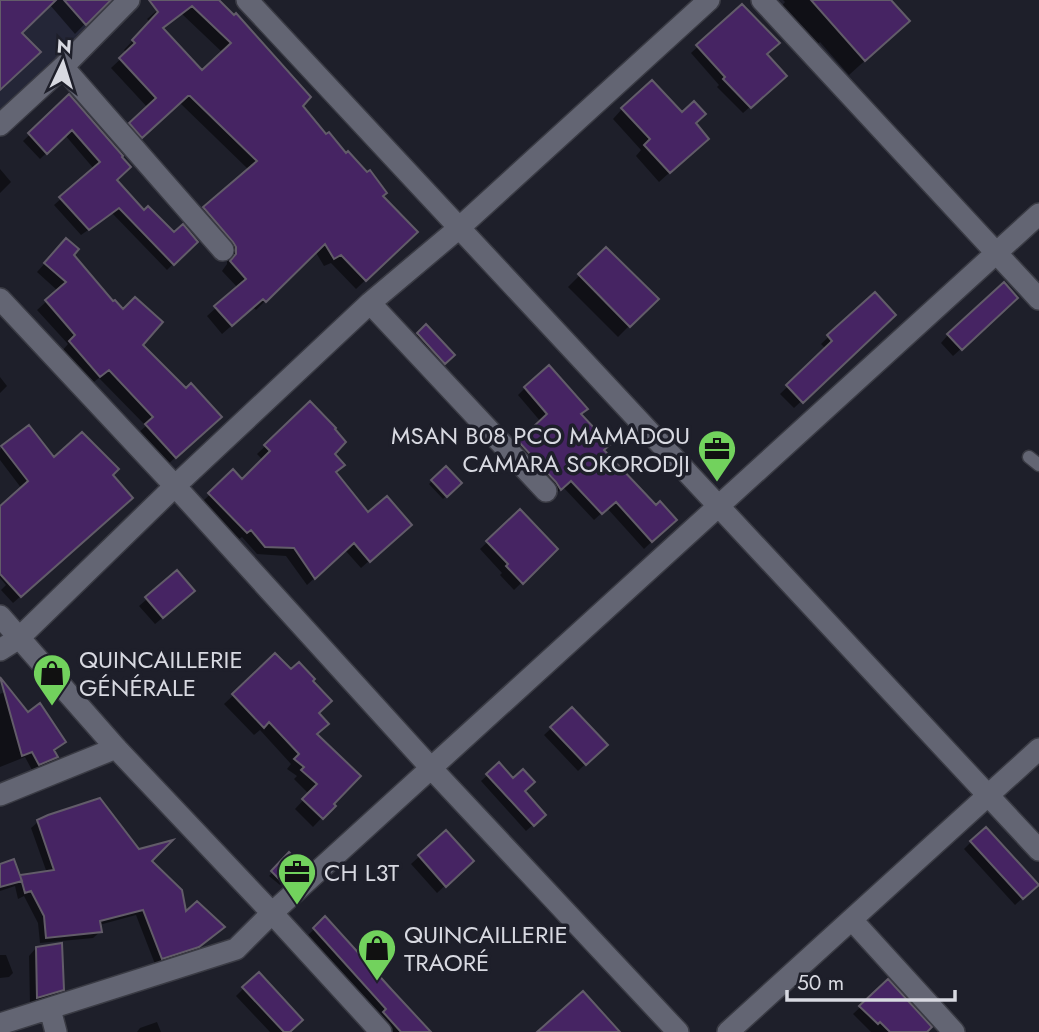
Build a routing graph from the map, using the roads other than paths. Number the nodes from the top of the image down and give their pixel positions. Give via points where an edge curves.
1 (129, 0) edge
2 (247, 0) edge
3 (709, 0) edge
4 (762, 0) edge
5 (63, 66) junction
6 (0, 125) edge
7 (1039, 214) edge
8 (459, 228) junction
9 (223, 250) dead end
10 (996, 253) junction
11 (0, 299) edge
12 (1039, 299) edge
13 (370, 303) junction
14 (175, 486) junction
15 (546, 491) dead end
16 (719, 506) junction
17 (0, 616) edge
18 (19, 638) junction
19 (0, 650) edge
20 (116, 748) junction
21 (1039, 749) edge
22 (431, 768) junction
23 (0, 795) edge
24 (988, 796) junction
25 (1039, 850) edge
26 (272, 913) junction
27 (852, 920) junction
28 (50, 1009) junction
29 (0, 1024) edge
30 (56, 1032) edge
31 (381, 1032) edge
32 (678, 1032) edge
33 (728, 1032) edge
34 (954, 1032) edge

1 - 5 street
2 - 8 street
3 - 8 street
4 - 10 street
5 - 6 street
5 - 9 street
7 - 10 street
8 - 13 street
8 - 16 street
10 - 12 street
10 - 16 street
11 - 14 street
13 - 14 street
13 - 15 street
14 - 18 street
14 - 22 street
16 - 22 street
16 - 24 street
17 - 18 street
18 - 19 street
18 - 20 street
20 - 23 street
20 - 26 street
21 - 24 street
22 - 26 street
22 - 32 street
24 - 25 street
24 - 27 street
26 - 28 street via 236,949
26 - 31 street
27 - 33 street
27 - 34 street
28 - 29 street
28 - 30 street

